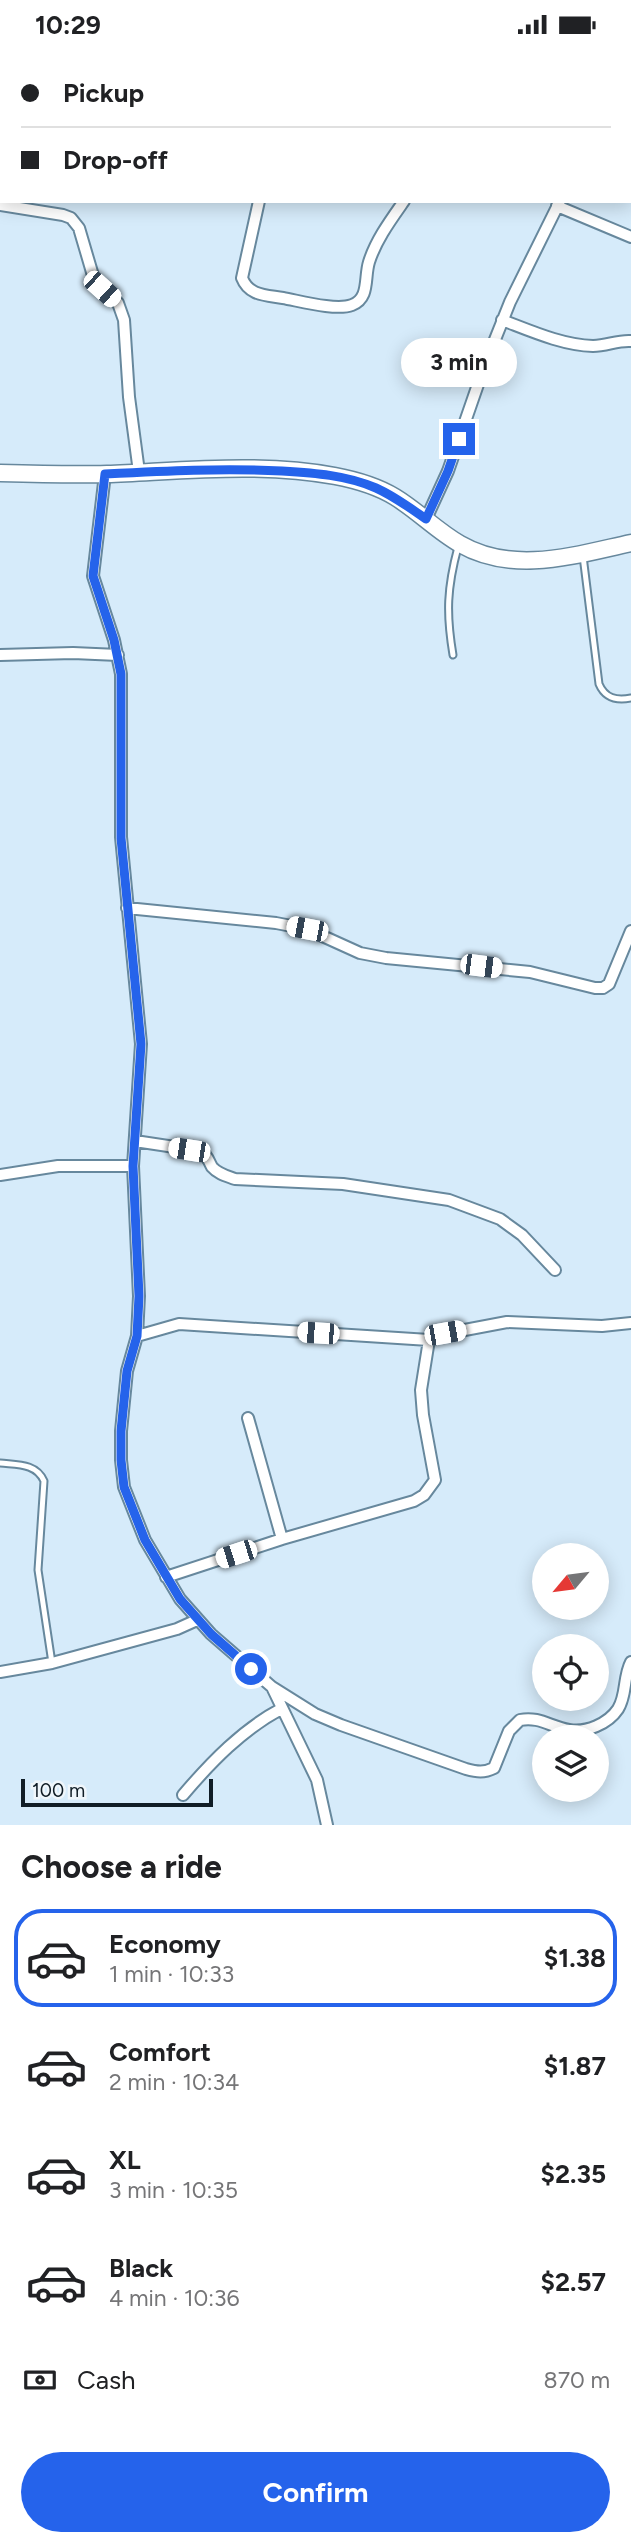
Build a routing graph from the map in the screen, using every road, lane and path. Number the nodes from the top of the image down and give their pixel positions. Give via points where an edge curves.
1 (259, 203) edge
2 (403, 203) edge
3 (559, 204) edge
4 (0, 205) edge
5 (631, 237) edge
6 (502, 320) junction
7 (631, 341) edge
8 (139, 472) junction
9 (0, 473) edge
10 (105, 474) junction
11 (426, 519) junction
12 (631, 543) edge
13 (459, 544) junction
14 (583, 553) junction
15 (0, 655) edge
16 (118, 655) junction
17 (453, 655) dead end
18 (631, 698) edge
19 (127, 908) junction
20 (631, 931) edge
21 (135, 1141) junction
22 (133, 1166) junction
23 (0, 1175) edge
24 (555, 1270) dead end
25 (631, 1323) edge
26 (137, 1336) junction
27 (429, 1340) junction
28 (248, 1418) dead end
29 (0, 1463) edge
30 (282, 1539) junction
31 (166, 1577) junction
32 (197, 1619) junction
33 (631, 1662) edge
34 (51, 1663) junction
35 (0, 1672) edge
36 (272, 1687) junction
37 (281, 1709) junction
38 (183, 1795) dead end
39 (327, 1825) edge

1 - 2 street via 244,284 255,293 349,306 364,295 368,265
3 - 5 street
3 - 6 street
4 - 8 street via 63,215 79,227 94,279 118,303 124,320
6 - 7 street via 569,343 605,346
6 - 11 street
8 - 10 street
8 - 11 street via 234,468 336,476 395,497
9 - 10 street
10 - 16 street via 93,576
11 - 13 street
12 - 14 street
13 - 14 street via 480,554 529,562
13 - 17 lane via 447,605
14 - 18 lane via 599,684 608,696
15 - 16 street
16 - 19 street via 121,838
19 - 20 street via 276,923 307,929 360,953 530,972 595,988 609,984
19 - 21 street via 141,1044
21 - 22 street
21 - 24 street via 201,1151 213,1168 235,1178 343,1184 449,1200 500,1219
22 - 23 street via 58,1165
22 - 26 street
25 - 27 street via 507,1322
26 - 27 street via 179,1324
26 - 31 street via 123,1408 124,1487
27 - 30 street via 421,1390 435,1480 431,1487 414,1501
28 - 30 street
29 - 34 lane via 32,1467 44,1481 38,1570
30 - 31 street
31 - 32 street
32 - 34 street via 177,1629
32 - 36 street
33 - 36 street via 619,1707 605,1721 568,1730 538,1719 520,1720 509,1731 495,1768 487,1772 466,1769 341,1725
34 - 35 street
36 - 37 street
37 - 38 street via 258,1721
37 - 39 street via 317,1780

